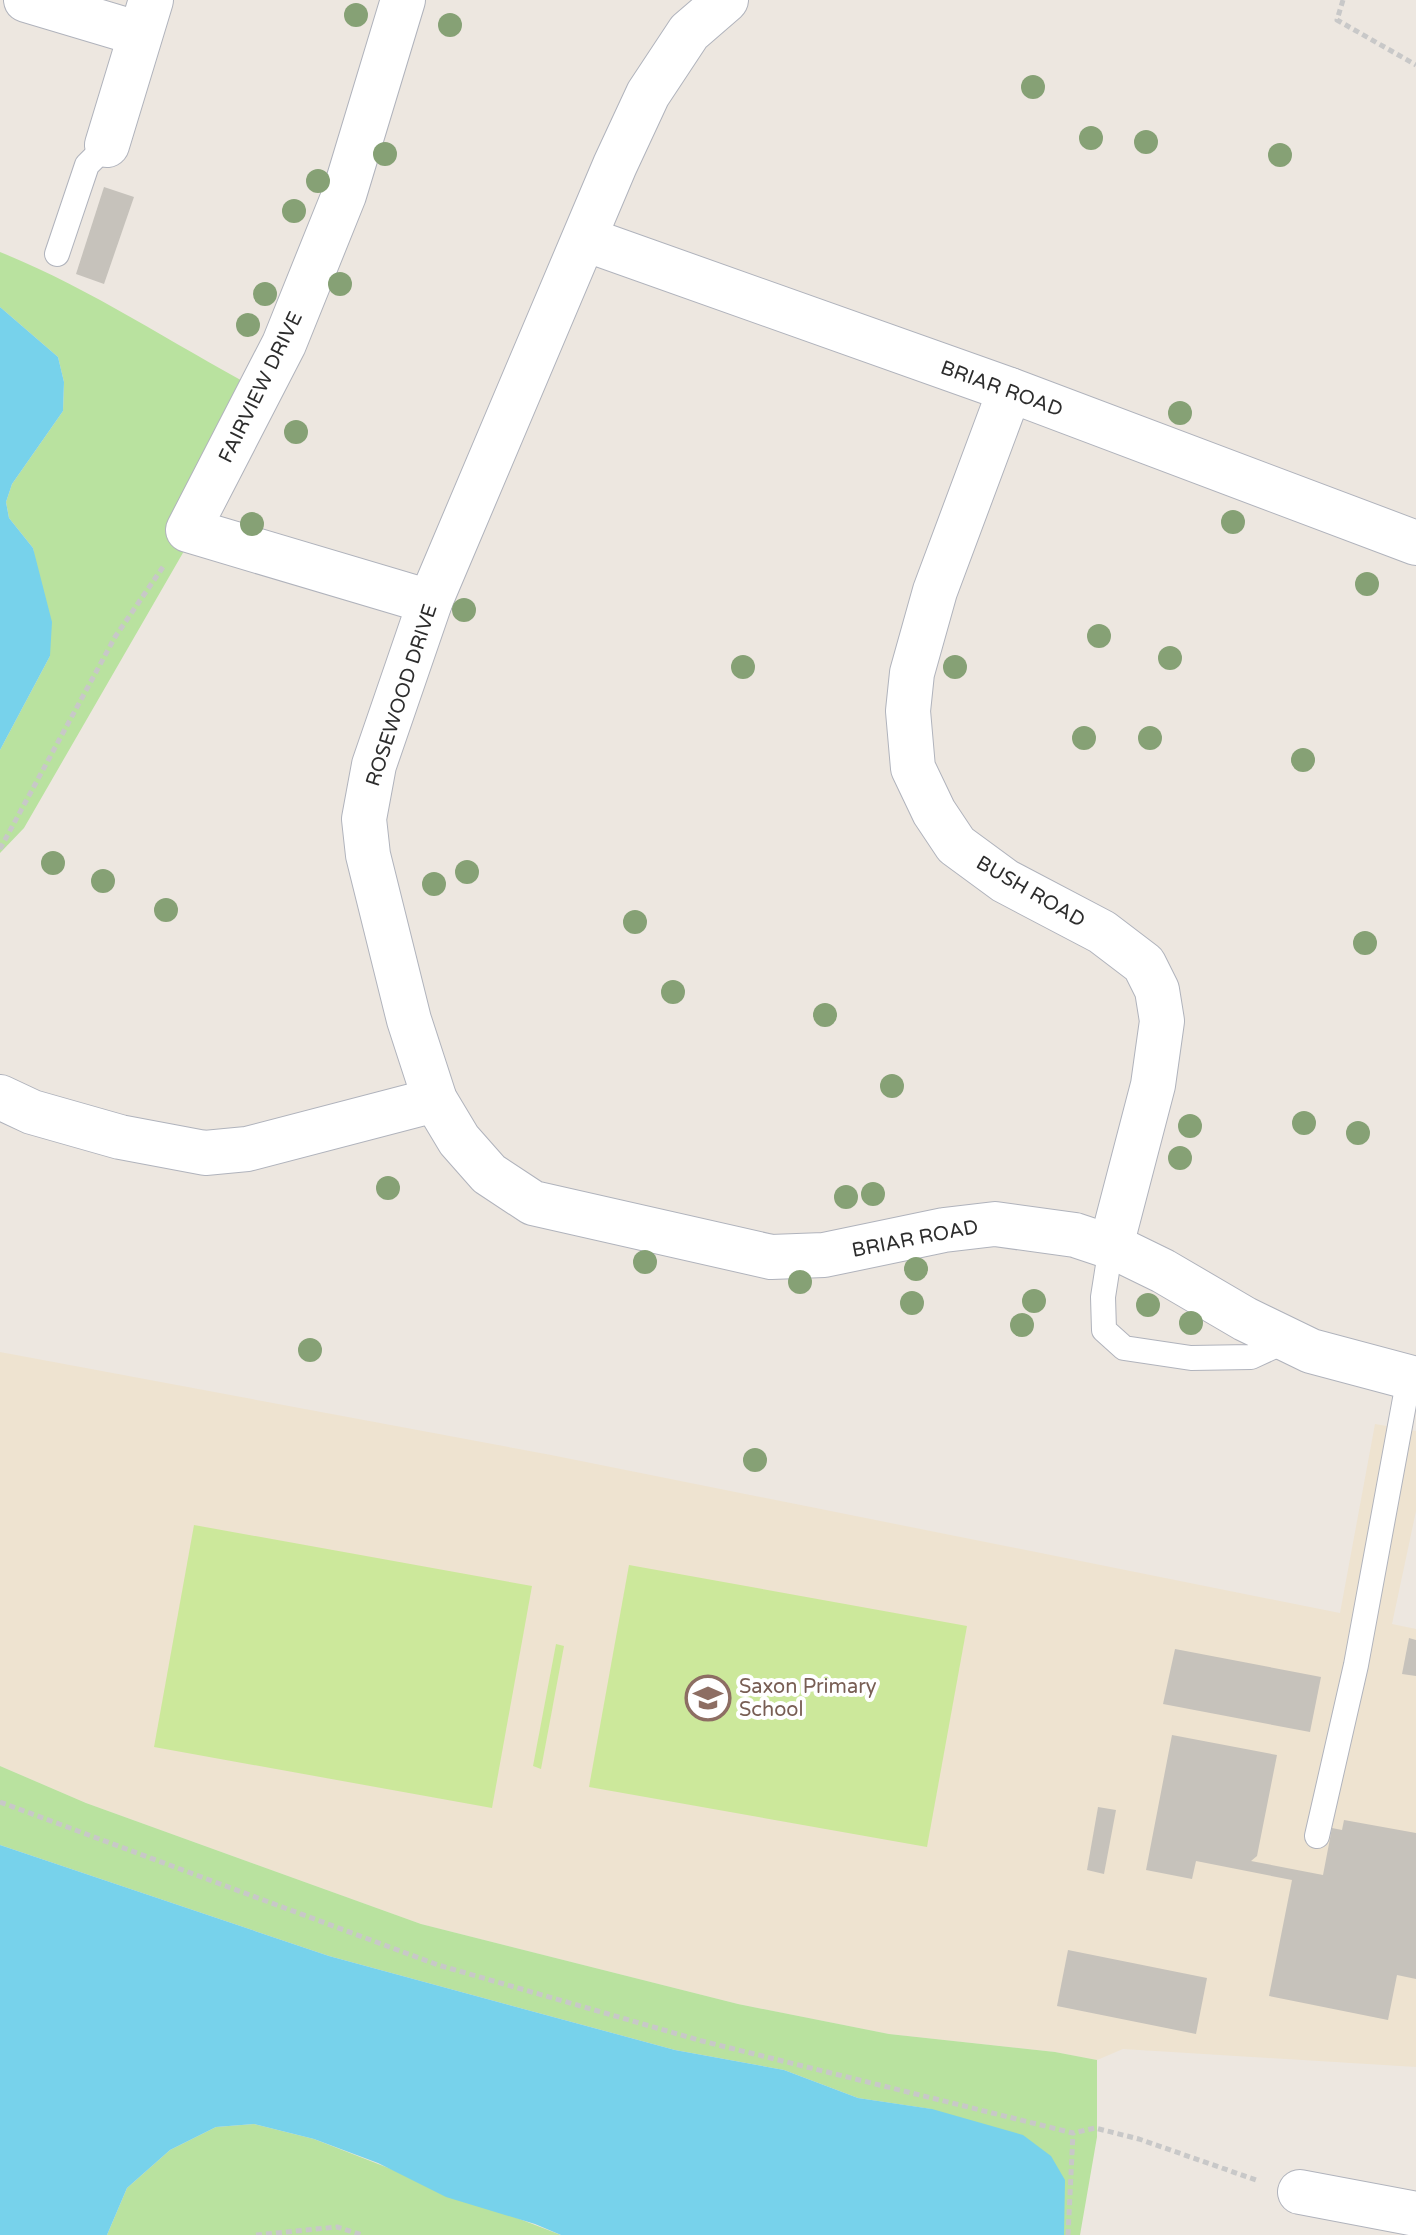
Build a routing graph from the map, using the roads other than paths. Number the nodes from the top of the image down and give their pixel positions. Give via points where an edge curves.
1 (26, 0) edge
2 (403, 0) edge
3 (726, 0) edge
4 (146, 17) edge
5 (107, 145) joint
6 (585, 239) junction
7 (57, 254) dead end
8 (1010, 390) junction
9 (1416, 543) edge
10 (430, 602) junction
11 (0, 1097) edge
12 (435, 1100) junction
13 (1111, 1246) junction
14 (1288, 1340) junction
15 (1412, 1378) edge
16 (1317, 1836) dead end
17 (1300, 2192) road end
18 (1416, 2214) edge

1 - 4 street
2 - 10 street, FAIRVIEW DRIVE via 344,195 284,344 188,530
3 - 6 street, ROSEWOOD DRIVE via 689,32 648,94
4 - 5 street
5 - 7 lane via 87,165
6 - 8 street, BRIAR ROAD
6 - 10 street, ROSEWOOD DRIVE
8 - 9 street, BRIAR ROAD
8 - 13 street, BUSH ROAD via 935,591 912,673 908,711 913,768 956,845 1005,881 1102,932 1144,964 1157,990 1162,1021 1153,1085
10 - 12 street, ROSEWOOD DRIVE via 374,765 364,819 409,1020
11 - 12 street via 32,1112 120,1137 205,1153 247,1149
12 - 13 street, BRIAR ROAD via 459,1140 489,1174 533,1203 771,1257 824,1255 995,1224 1075,1235
13 - 14 street, BRIAR ROAD
13 - 14 lane via 1104,1330 1124,1348 1191,1358 1251,1357
14 - 15 street, BRIAR ROAD
15 - 16 lane
17 - 18 street

